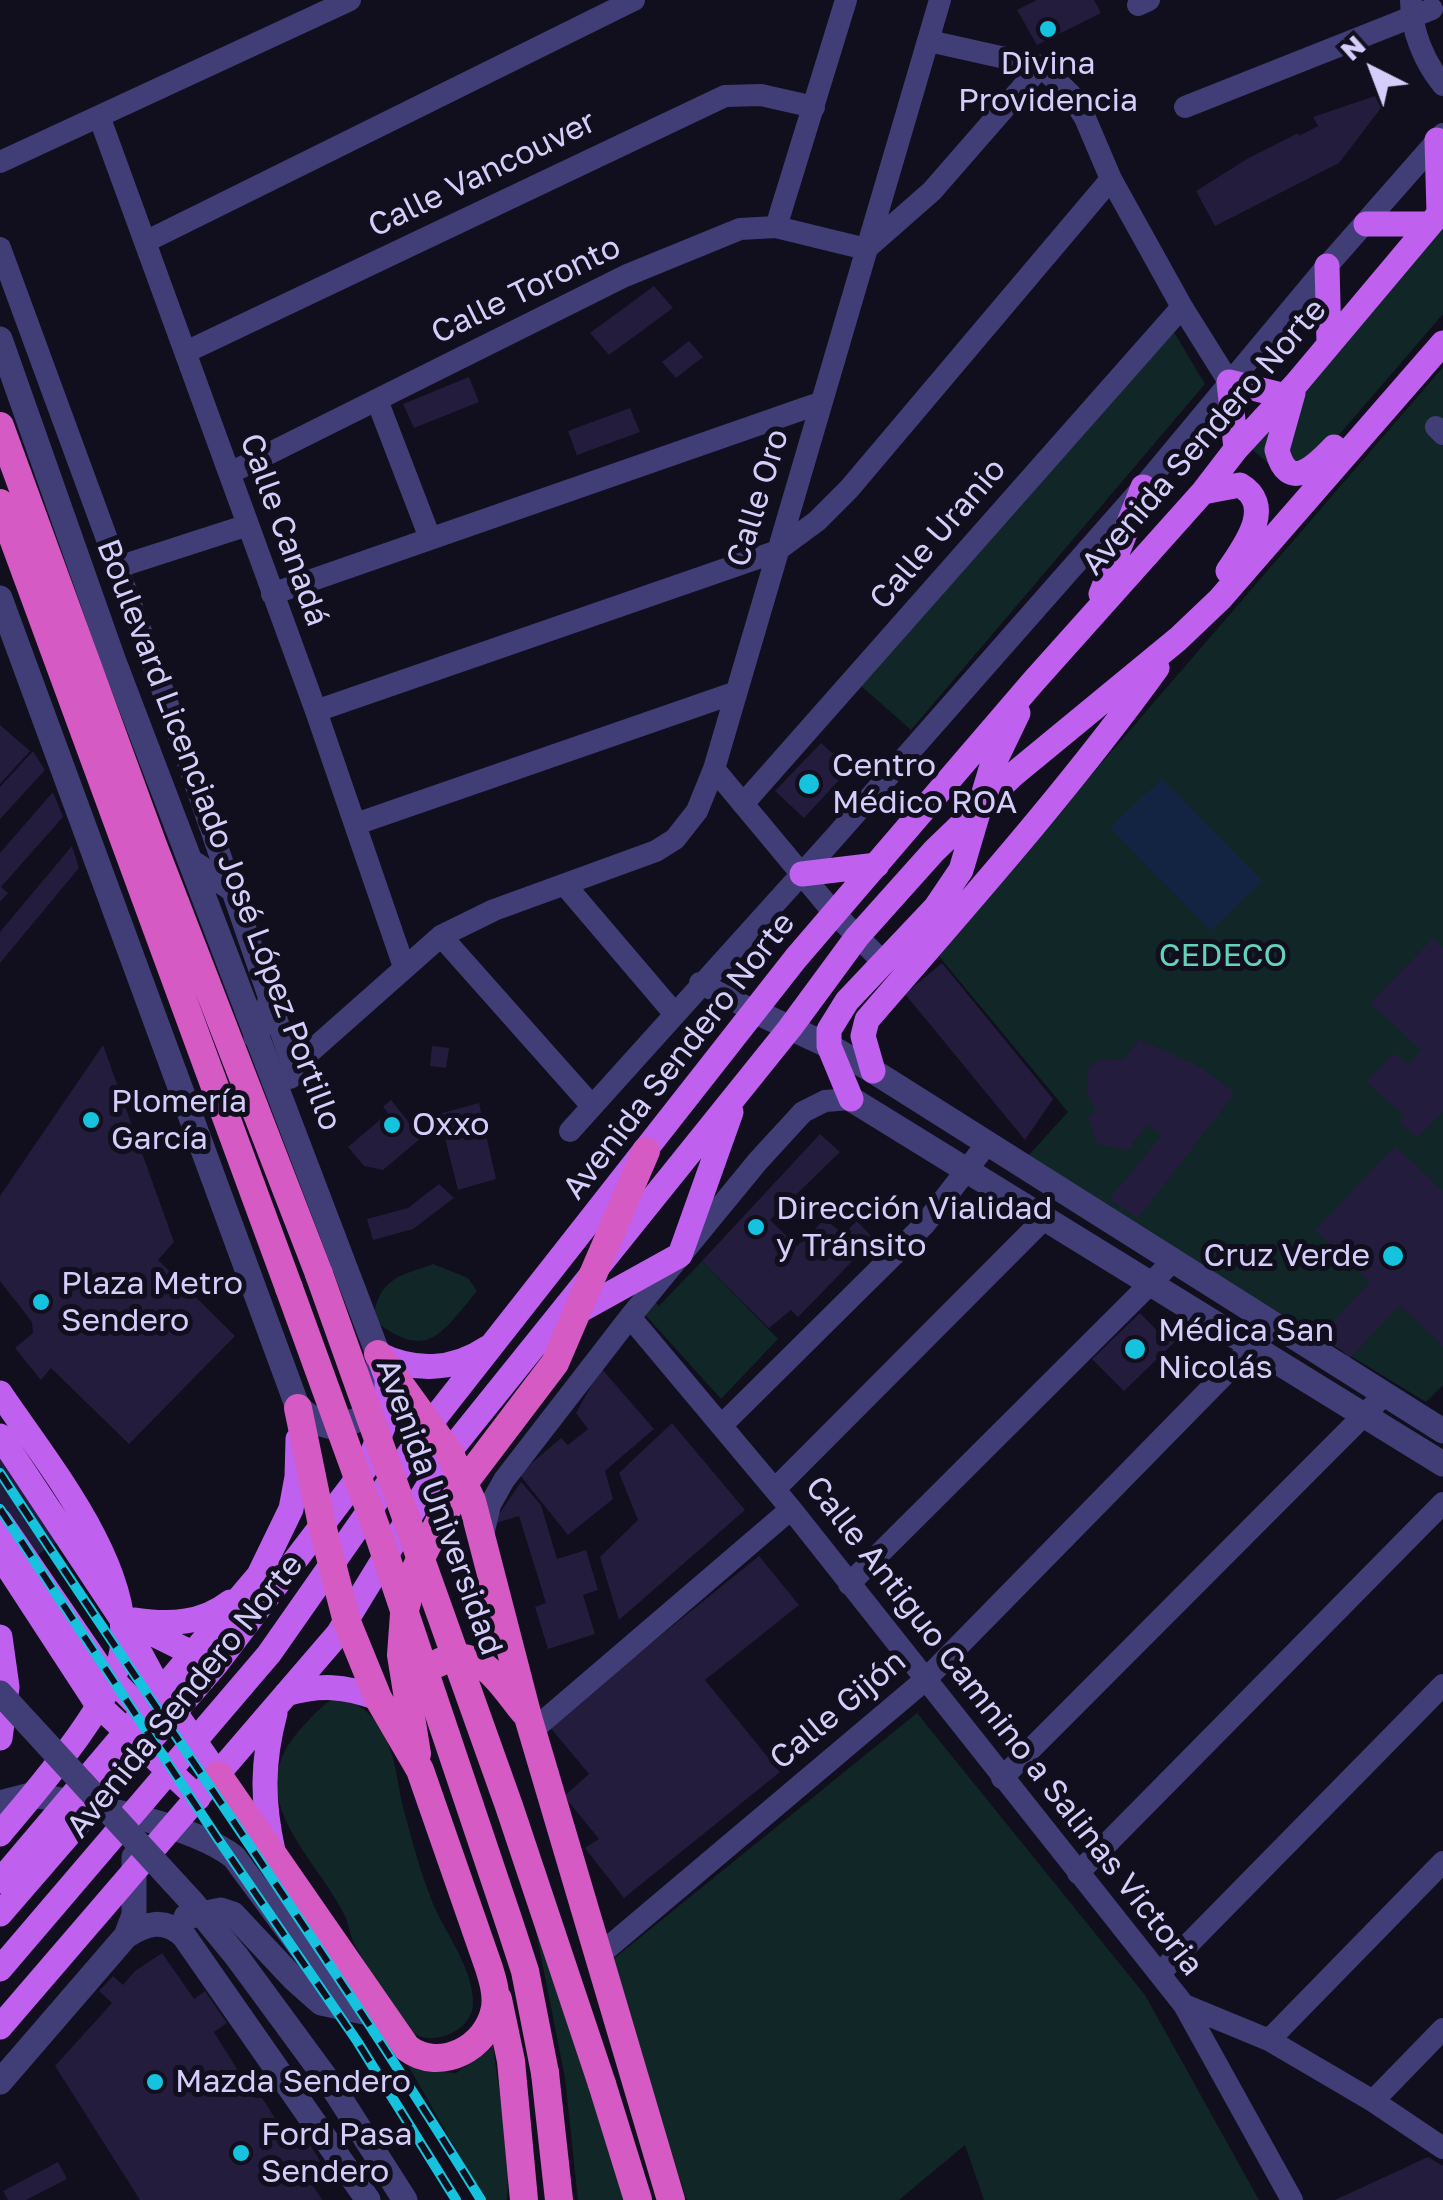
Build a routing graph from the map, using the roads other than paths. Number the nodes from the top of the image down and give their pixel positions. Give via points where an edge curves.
1 (350, 0) edge
2 (634, 0) edge
3 (846, 0) edge
4 (940, 0) edge
5 (1424, 10) edge
6 (929, 41) junction
7 (1041, 66) junction
8 (1443, 85) edge
9 (814, 107) junction
10 (1185, 107) dead end
11 (99, 116) junction
12 (1440, 137) edge
13 (0, 162) edge
14 (1111, 179) junction
15 (1437, 216) edge
16 (1366, 224) junction
17 (776, 227) junction
18 (147, 241) junction
19 (0, 248) edge
20 (866, 249) junction
21 (1327, 266) junction
22 (1182, 308) junction
23 (0, 339) edge
24 (1329, 343) junction
25 (1443, 343) edge
26 (186, 352) junction
27 (1229, 382) junction
28 (1290, 390) junction
29 (377, 400) junction
30 (820, 402) junction
31 (1384, 412) junction
32 (0, 426) edge
33 (1236, 448) junction
34 (230, 473) junction
35 (84, 475) junction
36 (51, 485) junction
37 (1143, 487) junction
38 (1202, 492) junction
39 (0, 503) edge
40 (248, 525) junction
41 (430, 538) junction
42 (775, 552) junction
43 (118, 567) junction
44 (272, 594) junction
45 (0, 598) edge
46 (1095, 610) junction
47 (1178, 638) junction
48 (1033, 682) junction
49 (734, 693) junction
50 (316, 711) junction
51 (172, 716) junction
52 (139, 725) junction
53 (714, 768) junction
54 (743, 804) junction
55 (980, 806) junction
56 (356, 824) junction
57 (140, 849) junction
58 (190, 862) junction
59 (877, 864) junction
60 (802, 874) junction
61 (565, 885) junction
62 (234, 890) junction
63 (957, 897) junction
64 (834, 914) junction
65 (441, 936) junction
66 (857, 937) junction
67 (883, 962) junction
68 (404, 967) junction
69 (700, 983) junction
70 (272, 998) junction
71 (674, 1012) junction
72 (756, 1012) junction
73 (790, 1028) junction
74 (256, 1037) junction
75 (829, 1046) junction
76 (293, 1066) junction
77 (874, 1072) junction
78 (738, 1092) junction
79 (850, 1099) junction
80 (282, 1100) junction
81 (592, 1106) junction
82 (570, 1131) dead end
83 (986, 1145) junction
84 (646, 1150) junction
85 (969, 1170) junction
86 (1046, 1218) junction
87 (680, 1255) junction
88 (1172, 1262) junction
89 (595, 1270) junction
90 (1151, 1283) junction
91 (580, 1310) junction
92 (630, 1317) junction
93 (1273, 1325) junction
94 (547, 1330) junction
95 (502, 1332) junction
96 (1252, 1346) junction
97 (378, 1354) junction
98 (0, 1393) edge
99 (1385, 1394) junction
100 (298, 1408) junction
101 (1365, 1416) junction
102 (430, 1424) junction
103 (722, 1424) junction
104 (1441, 1427) edge
105 (0, 1436) edge
106 (1418, 1449) junction
107 (449, 1452) junction
108 (1443, 1464) edge
109 (464, 1483) junction
110 (774, 1489) junction
111 (1443, 1503) edge
112 (791, 1508) junction
113 (0, 1521) edge
114 (322, 1526) junction
115 (483, 1544) junction
116 (0, 1555) edge
117 (331, 1567) junction
118 (260, 1575) junction
119 (849, 1584) junction
120 (121, 1618) junction
121 (347, 1622) junction
122 (1, 1645) edge
123 (269, 1654) junction
124 (204, 1659) junction
125 (112, 1679) junction
126 (925, 1680) junction
127 (1443, 1685) edge
128 (0, 1693) edge
129 (378, 1698) junction
130 (282, 1700) junction
131 (97, 1704) junction
132 (408, 1706) junction
133 (152, 1721) junction
134 (531, 1723) junction
135 (0, 1738) edge
136 (195, 1741) junction
137 (420, 1770) junction
138 (169, 1772) junction
139 (218, 1774) junction
140 (1002, 1778) junction
141 (30, 1795) junction
142 (198, 1798) junction
143 (0, 1803) edge
144 (81, 1804) junction
145 (130, 1817) junction
146 (172, 1828) junction
147 (0, 1834) edge
148 (274, 1856) junction
149 (1443, 1862) edge
150 (135, 1870) junction
151 (1078, 1873) junction
152 (0, 1881) edge
153 (0, 1914) edge
154 (173, 1925) junction
155 (126, 1936) junction
156 (598, 1956) junction
157 (0, 1970) edge
158 (1160, 1973) junction
159 (495, 1988) junction
160 (1184, 2005) junction
161 (348, 2010) junction
162 (384, 2016) junction
163 (0, 2026) edge
164 (1443, 2030) edge
165 (1269, 2040) junction
166 (0, 2082) edge
167 (1372, 2102) junction
168 (1443, 2148) edge
169 (368, 2200) edge
170 (405, 2200) edge
171 (524, 2200) edge
172 (559, 2200) edge
173 (638, 2200) edge
174 (671, 2200) edge
175 (1292, 2200) edge

1 - 11 street
2 - 18 street
3 - 9 street
4 - 6 street, Calle Oro
5 - 8 street via 1433,73
5 - 10 street
6 - 7 street
6 - 20 street, Calle Oro
7 - 14 street via 1085,118
7 - 20 street via 932,191
9 - 17 street
9 - 26 street, Calle Vancouver via 761,95 724,96
11 - 13 street
11 - 18 street, Calle Canadá
12 - 15 main road
12 - 16 street, Avenida Sendero Norte
14 - 22 street
14 - 42 street via 849,489
15 - 16 main road
15 - 24 main road, Avenida Sendero Norte
16 - 21 street, Avenida Sendero Norte
17 - 20 street, Calle Toronto
17 - 29 street, Calle Toronto via 740,229 659,262
18 - 26 street, Calle Canadá
19 - 35 street
20 - 30 street, Calle Oro
21 - 24 main road
21 - 27 street, Avenida Sendero Norte
22 - 27 street
22 - 54 street, Calle Uranio
23 - 36 street, Boulevard Licenciado José López Portillo
24 - 28 main road, Avenida Sendero Norte
25 - 31 main road, Avenida Sendero Norte
26 - 34 street, Calle Canadá
27 - 28 main road
27 - 33 main road
27 - 37 street, Avenida Sendero Norte
28 - 31 main road via 1277,450 1295,474 1314,468
28 - 33 main road, Avenida Sendero Norte
29 - 34 street, Calle Toronto
29 - 41 street
30 - 41 street
30 - 42 street, Calle Oro
31 - 47 main road, Avenida Sendero Norte
32 - 57 highway, Boulevard Licenciado José López Portillo
33 - 38 main road, Avenida Sendero Norte
34 - 40 street, Calle Canadá
35 - 36 street
35 - 43 street
36 - 52 street, Boulevard Licenciado José López Portillo
37 - 46 main road
37 - 60 street, Avenida Sendero Norte
38 - 46 main road, Avenida Sendero Norte
38 - 47 main road via 1240,484 1258,512 1238,556
39 - 57 highway
40 - 43 street
40 - 44 street, Calle Canadá
41 - 44 street
42 - 49 street, Calle Oro
42 - 50 street
43 - 51 street
44 - 50 street, Calle Canadá
45 - 100 street
46 - 48 main road, Avenida Sendero Norte
47 - 55 main road, Avenida Sendero Norte
47 - 63 main road via 1100,746
48 - 55 main road
48 - 59 main road, Avenida Sendero Norte
49 - 53 street, Calle Oro
49 - 56 street
50 - 56 street, Calle Canadá
51 - 52 street
51 - 62 street
52 - 58 street, Boulevard Licenciado José López Portillo
53 - 54 street
53 - 61 street, Calle Oro via 697,811 674,839
54 - 60 street
55 - 63 main road
55 - 66 main road, Avenida Sendero Norte
56 - 68 street, Calle Canadá
57 - 172 highway, Avenida Universidad, bridge via 525,1971
57 - 173 highway, Avenida Universidad, bridge via 318,1274 509,1806
58 - 62 street
58 - 74 street, Boulevard Licenciado José López Portillo
59 - 60 main road
59 - 64 main road, Avenida Sendero Norte
60 - 64 street
60 - 69 street, Avenida Sendero Norte
61 - 65 street, Calle Oro
61 - 71 street
62 - 70 street
63 - 67 main road via 936,907
63 - 77 main road via 868,1020 863,1036
64 - 66 street
64 - 72 main road, Avenida Sendero Norte
65 - 68 street, Calle Oro
65 - 81 street
66 - 67 street
66 - 73 main road, Avenida Sendero Norte
67 - 75 main road via 847,1002 829,1030
68 - 76 street, Calle Oro
69 - 71 street, Avenida Sendero Norte
69 - 72 street
70 - 74 street
70 - 76 street
71 - 81 street, Avenida Sendero Norte
72 - 73 street
72 - 84 main road, Avenida Sendero Norte
73 - 75 street
73 - 78 main road, Avenida Sendero Norte
74 - 80 street, Boulevard Licenciado José López Portillo
75 - 77 street
75 - 79 main road
76 - 80 street
77 - 83 street
78 - 87 main road
78 - 89 main road, Avenida Sendero Norte
79 - 85 street
79 - 87 street via 803,1112
80 - 97 street, Boulevard Licenciado José López Portillo
81 - 82 street, Avenida Sendero Norte
83 - 85 street
83 - 88 street
84 - 89 highway
84 - 95 main road, Avenida Sendero Norte
85 - 86 street
85 - 103 street via 924,1224
86 - 90 street
86 - 110 street
87 - 91 main road
87 - 92 street
88 - 90 street
88 - 93 street
89 - 91 highway
89 - 94 main road, Avenida Sendero Norte
90 - 96 street
90 - 119 street
91 - 94 main road
91 - 109 highway via 556,1363
92 - 103 street, Calle Antiguo Camnino a Salinas Victoria
92 - 115 street via 496,1492
93 - 96 street, Calle Gijón
93 - 99 street
94 - 107 main road, Avenida Sendero Norte
95 - 97 main road via 478,1354 448,1365 417,1367
95 - 102 main road, Avenida Sendero Norte
96 - 101 street
96 - 126 street, Calle Gijón
97 - 100 street via 381,1389 361,1419 333,1427
97 - 102 highway
97 - 114 main road via 387,1379 383,1427 367,1466
98 - 120 main road via 97,1540
99 - 101 street
99 - 104 street
100 - 114 highway
100 - 118 main road via 297,1478
101 - 106 street
101 - 140 street
102 - 107 highway
102 - 117 main road, Avenida Sendero Norte
103 - 110 street, Calle Antiguo Camnino a Salinas Victoria
104 - 106 street
105 - 120 main road
106 - 108 street
107 - 109 highway
107 - 121 main road, Avenida Sendero Norte
109 - 115 highway
109 - 132 highway via 426,1544 408,1593 401,1655
110 - 112 street, Calle Antiguo Camnino a Salinas Victoria
111 - 151 street
112 - 119 street, Calle Antiguo Camnino a Salinas Victoria
112 - 134 street
113 - 125 main road
114 - 117 highway
114 - 124 main road
115 - 134 highway
116 - 131 main road
117 - 121 highway
117 - 123 main road, Avenida Sendero Norte
118 - 120 main road via 222,1608 194,1620
118 - 124 main road
119 - 126 street, Calle Antiguo Camnino a Salinas Victoria
120 - 124 main road
120 - 125 main road via 122,1651
120 - 133 main road
121 - 129 highway
121 - 130 main road, Avenida Sendero Norte
122 - 135 main road via 8,1686
123 - 124 main road via 245,1662
123 - 136 main road, Avenida Sendero Norte
124 - 133 main road
125 - 131 main road
125 - 133 main road
126 - 140 street, Calle Antiguo Camnino a Salinas Victoria
126 - 156 street, Calle Gijón
127 - 158 street
128 - 170 street, bridge via 237,1957
129 - 130 main road via 326,1685
129 - 137 highway
130 - 139 main road, Avenida Sendero Norte
130 - 148 main road via 262,1782
131 - 133 main road
131 - 141 main road
132 - 134 highway via 432,1666 470,1658
132 - 137 highway
133 - 136 main road
133 - 138 main road
133 - 144 main road
134 - 156 highway
136 - 138 main road, Avenida Sendero Norte
136 - 139 main road
137 - 159 highway
138 - 142 main road
138 - 145 main road, Avenida Sendero Norte
139 - 142 main road, Avenida Sendero Norte
139 - 148 highway
140 - 151 street, Calle Antiguo Camnino a Salinas Victoria
141 - 143 street
141 - 144 street
141 - 147 main road
142 - 146 main road, Avenida Sendero Norte
144 - 145 street
144 - 152 main road
144 - 153 main road
145 - 146 street
145 - 150 street
145 - 157 main road, Avenida Sendero Norte
146 - 150 main road, Avenida Sendero Norte
146 - 161 street via 234,1856
148 - 162 highway
149 - 165 street
150 - 155 street via 134,1915
150 - 163 main road, Avenida Sendero Norte
151 - 158 street, Calle Antiguo Camnino a Salinas Victoria
154 - 155 street via 151,1924
154 - 161 street via 200,1913 234,1914 321,2003
154 - 169 street
155 - 166 street
156 - 174 highway
158 - 160 street, Calle Antiguo Camnino a Salinas Victoria
159 - 162 highway via 492,2020 478,2041 441,2059 414,2053
159 - 171 highway via 511,2061
160 - 165 street
160 - 175 street, Calle Antiguo Camnino a Salinas Victoria
161 - 162 street
164 - 167 street
165 - 167 street
167 - 168 street

